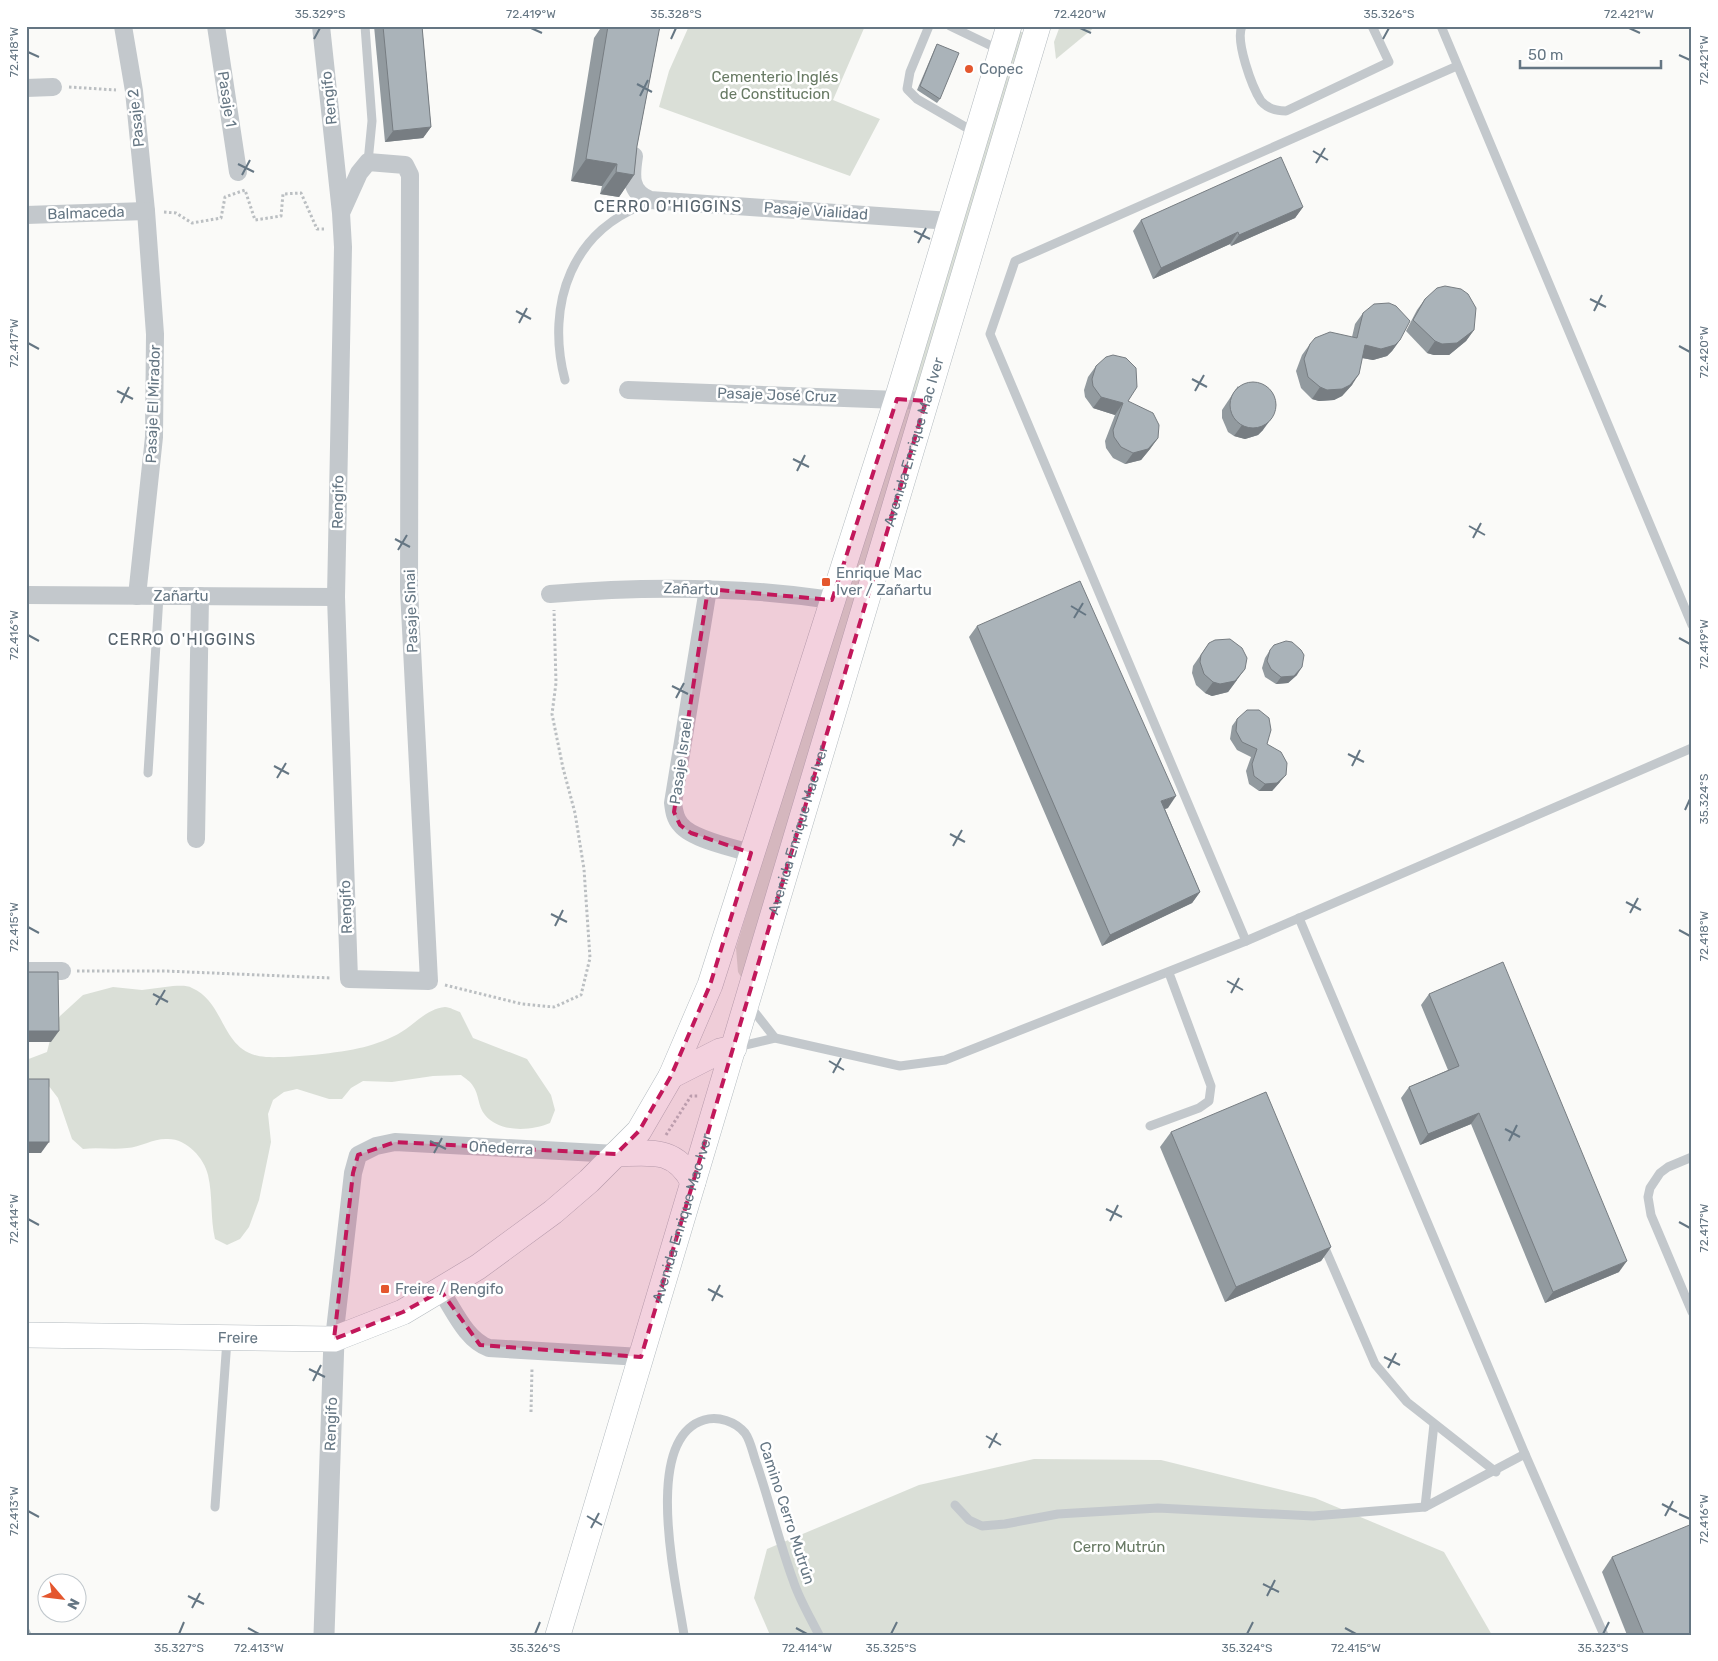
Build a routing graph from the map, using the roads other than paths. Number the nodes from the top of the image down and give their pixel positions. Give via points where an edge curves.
1 (123, 26) edge
2 (216, 26) edge
3 (322, 26) edge
4 (365, 26) edge
5 (929, 26) edge
6 (950, 26) edge
7 (1009, 26) edge
8 (1038, 26) edge
9 (1242, 26) edge
10 (1372, 26) edge
11 (1441, 26) edge
12 (1002, 50) junction
13 (1457, 66) junction
14 (54, 87) road end
15 (26, 88) edge
16 (977, 134) junction
17 (637, 140) edge
18 (368, 162) junction
19 (238, 172) dead end
20 (657, 200) junction
21 (146, 211) junction
22 (26, 215) edge
23 (950, 220) junction
24 (342, 221) junction
25 (564, 380) dead end
26 (628, 390) dead end
27 (897, 399) junction
28 (926, 401) junction
29 (708, 589) junction
30 (550, 594) road end
31 (26, 595) edge
32 (137, 596) junction
33 (159, 596) junction
34 (200, 596) junction
35 (336, 597) junction
36 (832, 600) junction
37 (1692, 625) edge
38 (813, 658) junction
39 (848, 666) junction
40 (1692, 748) edge
41 (148, 773) dead end
42 (196, 838) dead end
43 (751, 854) junction
44 (1299, 918) junction
45 (1246, 941) junction
46 (722, 949) junction
47 (26, 971) edge
48 (62, 971) road end
49 (1169, 973) junction
50 (349, 979) joint
51 (747, 1002) junction
52 (775, 1038) junction
53 (734, 1048) junction
54 (671, 1076) junction
55 (1150, 1126) dead end
56 (616, 1154) junction
57 (358, 1155) joint
58 (1692, 1157) edge
59 (693, 1182) junction
60 (1324, 1246) edge
61 (441, 1291) junction
62 (1692, 1312) edge
63 (26, 1334) edge
64 (228, 1338) junction
65 (334, 1339) junction
66 (641, 1357) junction
67 (1434, 1424) junction
68 (1525, 1454) junction
69 (1496, 1472) junction
70 (955, 1505) dead end
71 (215, 1507) dead end
72 (1425, 1507) junction
73 (324, 1635) edge
74 (558, 1635) edge
75 (684, 1635) edge
76 (819, 1635) edge
77 (1604, 1635) edge

1 - 21 street, Pasaje 2 via 134,91
2 - 19 street, Pasaje 1
3 - 24 street, Rengifo
4 - 18 lane via 372,121
5 - 16 lane via 906,89 917,99
6 - 12 lane
7 - 12 main road, Avenida Enrique Mac Iver
8 - 28 main road, Avenida Enrique Mac Iver
9 - 10 lane via 1239,33 1242,55 1261,100 1273,109 1286,111 1389,62
11 - 13 lane
12 - 16 main road, Avenida Enrique Mac Iver
13 - 37 lane
13 - 45 lane via 1014,261 990,334
14 - 15 street
16 - 23 main road, Avenida Enrique Mac Iver
17 - 20 street, Pasaje Vialidad via 633,186 644,198
18 - 24 street via 359,173
18 - 50 street, Pasaje Sinai via 404,165 410,175 409,590 429,981
20 - 23 street, Pasaje Vialidad
20 - 25 lane via 628,211 603,228 590,241 570,272 558,322 559,360
21 - 22 street, Balmaceda
21 - 32 street, Pasaje El Mirador via 155,334 154,437
23 - 27 main road, Avenida Enrique Mac Iver
24 - 35 street, Rengifo
26 - 27 street, Pasaje José Cruz
27 - 28 street, Pasaje José Cruz
27 - 36 main road, Avenida Enrique Mac Iver
28 - 39 main road, Avenida Enrique Mac Iver
29 - 30 street, Zañartu via 620,588
29 - 36 street, Zañartu
29 - 43 street, Pasaje Israel via 674,812 680,825 691,834
31 - 32 street, Zañartu
32 - 33 street, Zañartu
33 - 34 street, Zañartu
33 - 41 lane
34 - 35 street, Zañartu
34 - 42 street
35 - 50 street, Rengifo
36 - 38 main road, Avenida Enrique Mac Iver
38 - 39 main road
38 - 43 main road, Avenida Enrique Mac Iver
39 - 51 main road, Avenida Enrique Mac Iver
40 - 44 lane
43 - 46 main road, Avenida Enrique Mac Iver
44 - 45 lane
44 - 68 lane
45 - 49 lane
46 - 51 main road
46 - 54 main road, Avenida Enrique Mac Iver
47 - 48 street
49 - 52 lane via 945,1060 900,1066
49 - 55 lane via 1211,1086 1209,1101 1199,1108
51 - 52 lane
51 - 53 main road, Avenida Enrique Mac Iver
52 - 53 lane
53 - 54 main road
53 - 59 main road, Avenida Enrique Mac Iver
54 - 56 main road, Avenida Enrique Mac Iver via 639,1131
56 - 57 street, Oñederra via 395,1142 376,1146
56 - 59 main road via 655,1152 665,1155 683,1166
56 - 61 main road, Freire via 553,1212
57 - 65 street, Rengifo via 353,1173
58 - 62 lane via 1660,1173 1648,1197 1651,1215
59 - 66 main road, Avenida Enrique Mac Iver
60 - 67 lane via 1375,1364 1407,1402
61 - 65 main road, Freire via 403,1312
61 - 66 street via 472,1337 489,1348
63 - 64 main road, Freire
64 - 65 main road, Freire
64 - 71 lane
65 - 73 street, Rengifo
66 - 74 main road, Avenida Enrique Mac Iver
67 - 69 lane
67 - 72 lane
68 - 69 lane
68 - 77 lane
69 - 72 lane
70 - 72 lane via 969,1520 982,1526 1058,1514 1158,1508 1313,1516
75 - 76 lane, Camino Cerro Mutrún via 669,1530 667,1488 682,1434 698,1422 717,1419 733,1423 746,1435 793,1581

